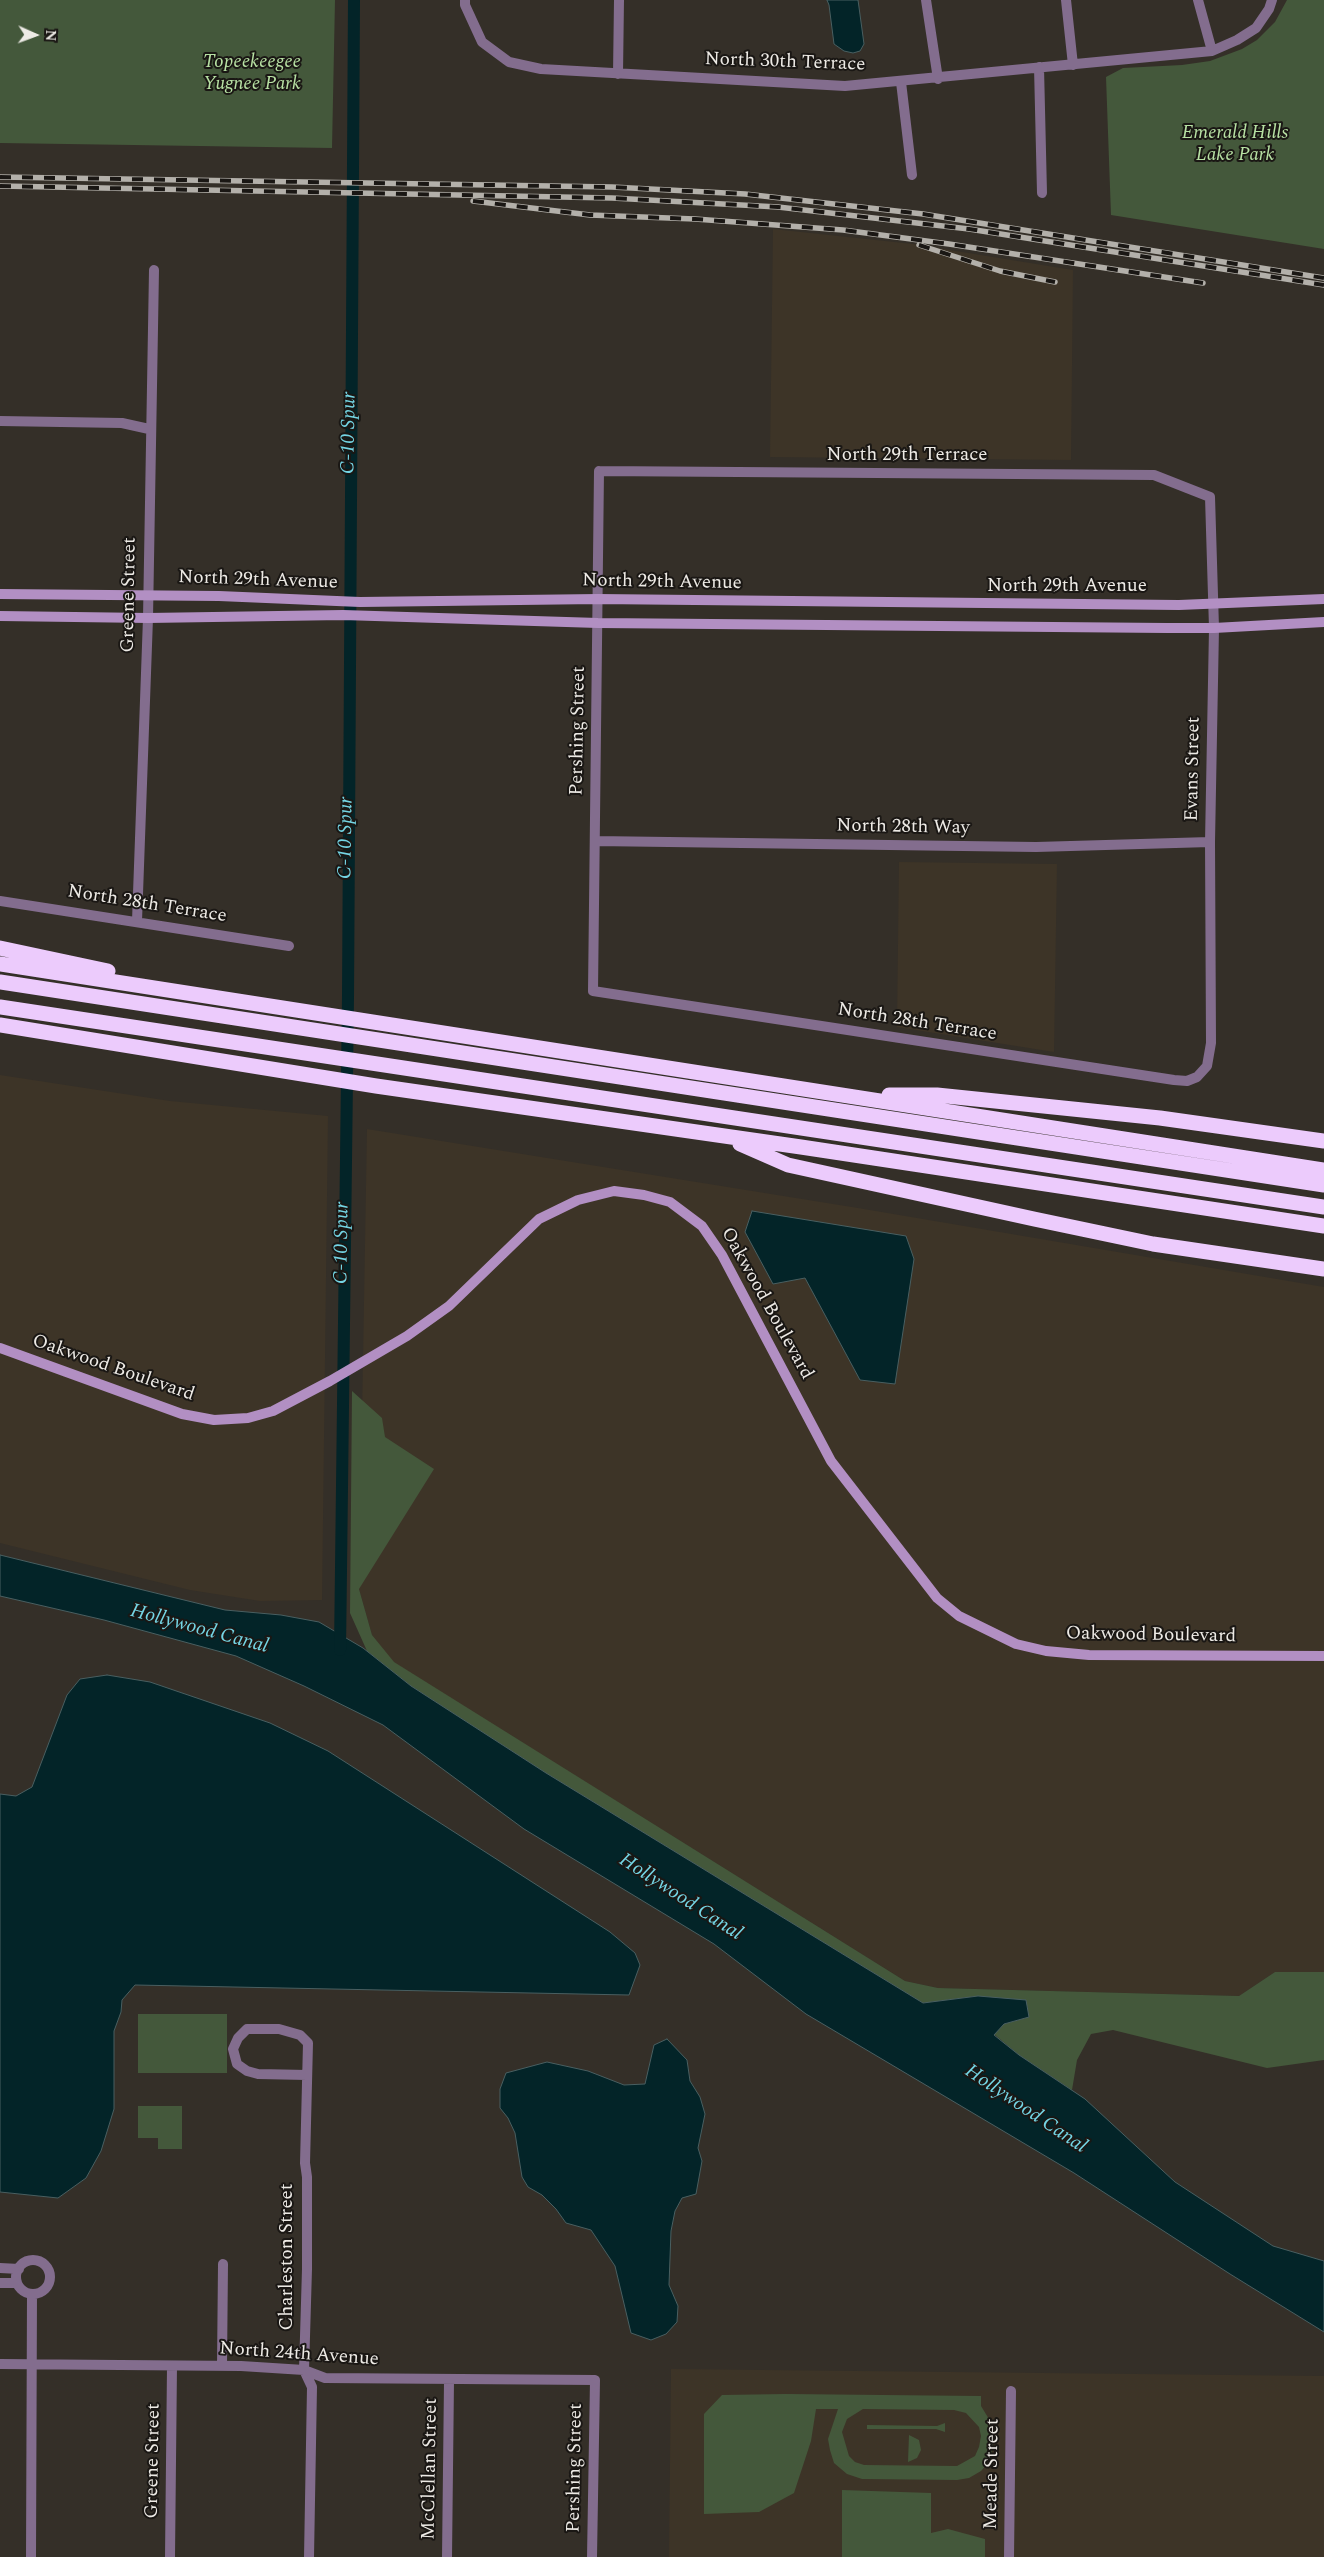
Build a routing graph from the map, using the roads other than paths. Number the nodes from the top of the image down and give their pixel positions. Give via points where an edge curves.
1 (465, 0) edge
2 (619, 0) edge
3 (926, 0) edge
4 (1066, 0) edge
5 (1198, 0) edge
6 (1272, 0) edge
7 (1212, 51) junction
8 (1073, 65) junction
9 (1040, 67) junction
10 (618, 74) junction
11 (938, 79) junction
12 (901, 82) junction
13 (912, 175) dead end
14 (1042, 193) dead end
15 (154, 270) dead end
16 (0, 421) edge
17 (149, 429) junction
18 (599, 471) joint
19 (1210, 497) joint
20 (0, 594) edge
21 (148, 595) junction
22 (598, 599) junction
23 (1324, 599) edge
24 (1213, 602) junction
25 (0, 616) edge
26 (148, 618) junction
27 (1324, 622) edge
28 (598, 623) junction
29 (1214, 628) junction
30 (595, 841) junction
31 (1210, 842) junction
32 (0, 900) edge
33 (137, 921) junction
34 (289, 946) dead end
35 (0, 948) edge
36 (0, 964) edge
37 (0, 982) edge
38 (136, 985) junction
39 (593, 990) joint
40 (0, 1007) edge
41 (0, 1025) edge
42 (1210, 1043) joint
43 (850, 1096) junction
44 (722, 1136) junction
45 (1324, 1141) edge
46 (1324, 1170) edge
47 (1324, 1184) edge
48 (1324, 1207) edge
49 (1324, 1226) edge
50 (1324, 1268) edge
51 (0, 1348) edge
52 (1324, 1656) edge
53 (307, 2075) junction
54 (223, 2264) dead end
55 (0, 2268) edge
56 (19, 2269) junction
57 (0, 2283) edge
58 (18, 2283) junction
59 (32, 2294) junction
60 (0, 2364) edge
61 (32, 2364) junction
62 (172, 2366) junction
63 (222, 2366) junction
64 (304, 2370) junction
65 (595, 2380) joint
66 (449, 2381) junction
67 (1011, 2391) dead end
68 (31, 2557) edge
69 (170, 2557) edge
70 (309, 2557) edge
71 (447, 2557) edge
72 (592, 2557) edge
73 (1009, 2557) edge

1 - 10 street, North 30th Terrace via 464,6 482,42 508,62 541,69
2 - 10 street
3 - 11 street
4 - 8 street
5 - 7 street
6 - 7 street, North 30th Terrace via 1256,28
7 - 8 street, North 30th Terrace
8 - 9 street, North 30th Terrace
9 - 11 street, North 30th Terrace
9 - 14 street
10 - 12 street, North 30th Terrace via 845,86
11 - 12 street, North 30th Terrace
12 - 13 street
15 - 17 street, Greene Street
16 - 17 street via 122,423
17 - 21 street, Greene Street
18 - 19 street, North 29th Terrace via 1154,475
18 - 22 street, Pershing Street
19 - 24 street, Evans Street
20 - 21 street, North 29th Avenue
21 - 22 street, North 29th Avenue via 342,602
21 - 26 street, Greene Street
22 - 24 street, North 29th Avenue via 1047,605
22 - 28 street, Pershing Street
23 - 24 street, North 29th Avenue
24 - 29 street, Evans Street
25 - 26 street, North 29th Avenue
26 - 28 street, North 29th Avenue via 343,615
26 - 33 street, Greene Street
27 - 29 street, North 29th Avenue
28 - 29 street, North 29th Avenue
28 - 30 street, Pershing Street
29 - 31 street, Evans Street
30 - 31 street, North 28th Way via 1036,847
30 - 39 street, Pershing Street
31 - 42 street, Evans Street
32 - 33 street, North 28th Terrace
33 - 34 street, North 28th Terrace
35 - 38 highway via 108,971
36 - 38 highway
37 - 47 highway
38 - 43 highway
39 - 42 street, North 28th Terrace via 1183,1082 1197,1077 1207,1066
40 - 48 highway
41 - 44 highway via 376,1086
43 - 45 highway via 937,1095 1160,1118
43 - 46 highway
44 - 49 highway
44 - 50 highway via 788,1164 1034,1219 1153,1244
51 - 52 street, Oakwood Boulevard via 182,1414 233,1420 273,1411 407,1336 449,1306 539,1219 578,1200 614,1191 644,1194 670,1202 702,1226 722,1255 842,1477 937,1598 959,1616 1016,1644 1063,1653
53 - 53 street, Charleston Street via 258,2074 237,2064 233,2049 247,2029 279,2030 300,2035 308,2043
53 - 64 street, Charleston Street
54 - 63 street
55 - 56 street
56 - 58 street
56 - 59 street via 32,2260 47,2267 50,2277 47,2288
57 - 58 street
58 - 59 street via 26,2293
59 - 61 street
60 - 61 street, North 24th Avenue
61 - 62 street, North 24th Avenue
61 - 68 street
62 - 63 street, North 24th Avenue
62 - 69 street, Greene Street
63 - 64 street, North 24th Avenue
64 - 66 street, North 24th Avenue via 325,2378
64 - 70 street, Charleston Street via 312,2386
65 - 66 street, North 24th Avenue
65 - 72 street, Pershing Street
66 - 71 street, McClellan Street
67 - 73 street, Meade Street

